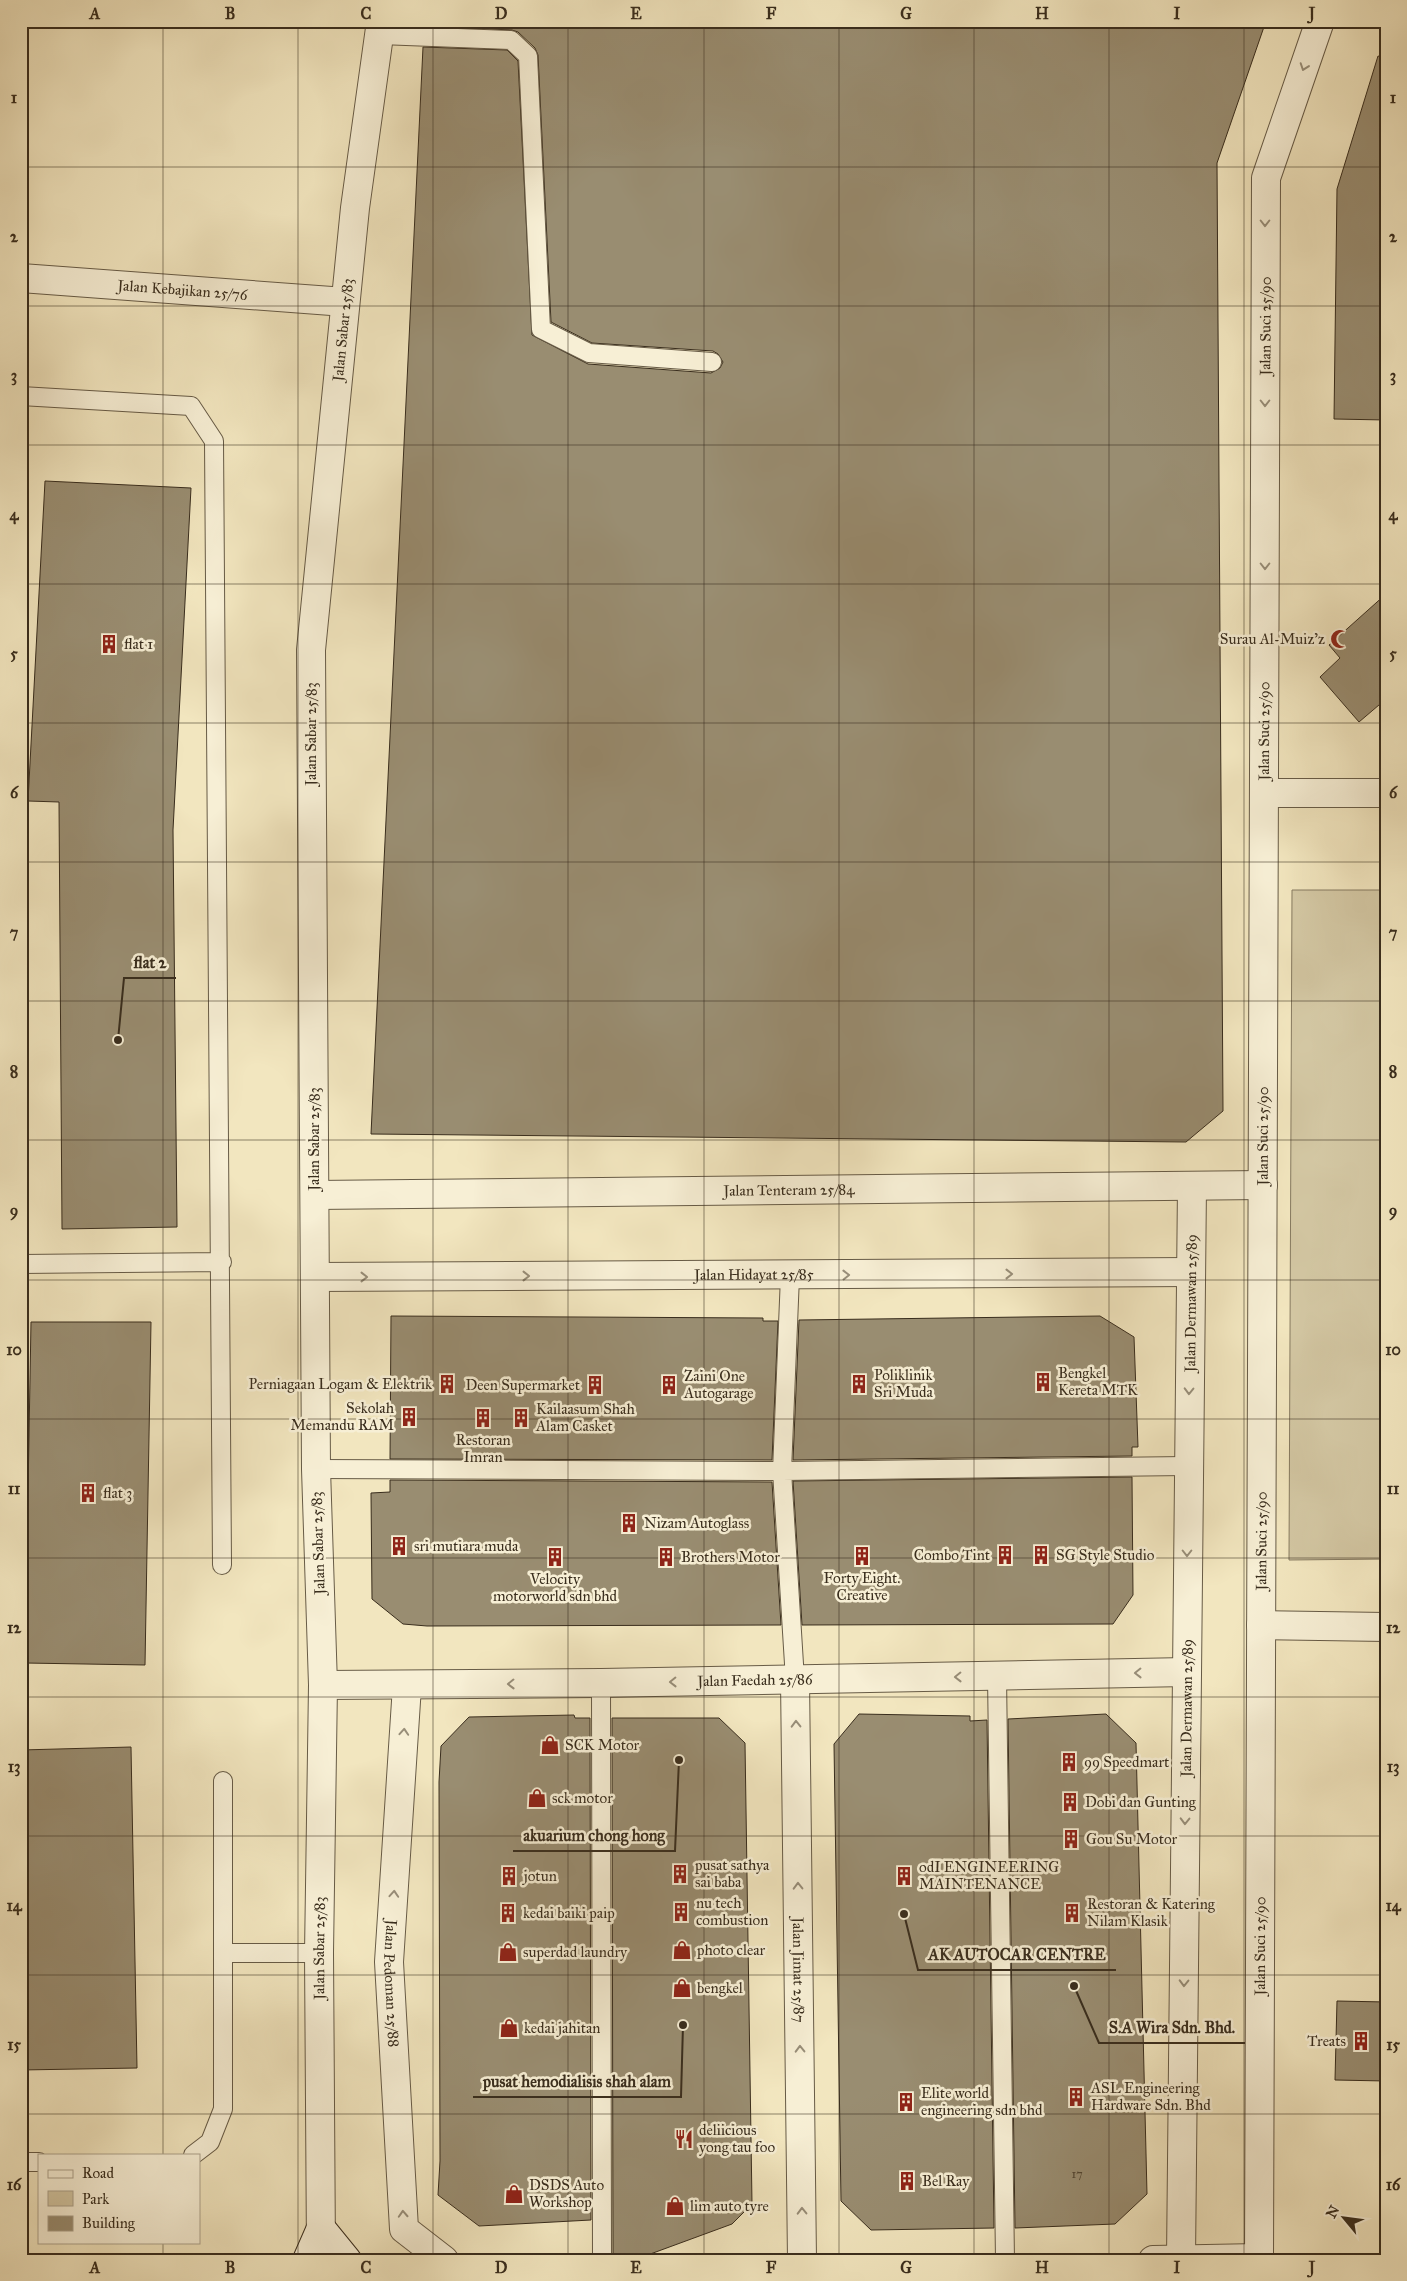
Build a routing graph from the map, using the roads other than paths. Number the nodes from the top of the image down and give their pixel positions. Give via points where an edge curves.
1 (1320, 21) edge
2 (380, 28) edge
3 (21, 278) edge
4 (345, 302) junction
5 (712, 362) dead end
6 (21, 396) edge
7 (1265, 793) junction
8 (1386, 793) edge
9 (1263, 1184) junction
10 (1192, 1186) junction
11 (314, 1195) junction
12 (222, 1262) junction
13 (21, 1264) edge
14 (1191, 1272) junction
15 (790, 1276) junction
16 (315, 1277) junction
17 (1187, 1466) junction
18 (316, 1469) junction
19 (782, 1471) junction
20 (222, 1565) dead end
21 (1261, 1625) junction
22 (1386, 1627) edge
23 (1187, 1672) junction
24 (997, 1676) junction
25 (795, 1680) junction
26 (601, 1683) junction
27 (323, 1685) junction
28 (407, 1686) junction
29 (222, 1781) dead end
30 (223, 1953) junction
31 (319, 1953) junction
32 (194, 2154) edge
33 (21, 2162) edge
34 (38, 2162) edge
35 (321, 2228) junction
36 (1181, 2259) edge
37 (1259, 2259) edge
38 (307, 2260) edge
39 (321, 2260) edge
40 (347, 2260) edge
41 (444, 2260) edge
42 (602, 2260) edge
43 (802, 2260) edge
44 (1004, 2260) edge
45 (1153, 2260) edge

1 -> 7 street, Jalan Suci 25/90 via 1266,178
2 - 4 street, Jalan Sabar 25/83
2 - 5 lane via 511,40 528,56 541,329 589,353
3 - 4 street, Jalan Kebajikan 25/76
4 - 11 street, Jalan Sabar 25/83 via 310,650
6 - 12 lane via 191,406 214,441
7 - 8 street
7 - 9 street, Jalan Suci 25/90
9 - 10 street, Jalan Tenteram 25/84
9 - 21 street, Jalan Suci 25/90
10 - 11 street, Jalan Tenteram 25/84
10 - 14 street, Jalan Dermawan 25/89
11 - 16 street, Jalan Sabar 25/83
12 - 13 lane
12 - 20 lane
15 -> 14 street, Jalan Hidayat 25/85
14 -> 17 street, Jalan Dermawan 25/89
16 -> 15 street, Jalan Hidayat 25/85
15 - 19 lane
16 - 18 street, Jalan Sabar 25/83
17 - 19 lane
17 -> 23 street, Jalan Dermawan 25/89
18 - 19 lane
18 - 27 street, Jalan Sabar 25/83
19 - 25 lane
21 - 22 street
21 - 37 street, Jalan Suci 25/90
23 -> 24 street, Jalan Faedah 25/86
23 -> 36 street, Jalan Dermawan 25/89
24 -> 25 street, Jalan Faedah 25/86
24 - 44 lane
25 -> 26 street, Jalan Faedah 25/86
43 -> 25 street, Jalan Jimat 25/87
26 -> 28 street, Jalan Faedah 25/86
26 - 42 lane
27 - 28 street, Jalan Faedah 25/86
27 - 31 street, Jalan Sabar 25/83
41 -> 28 street, Jalan Pedoman 25/88 via 404,2229 389,1962
29 - 30 lane
30 - 31 lane
30 - 32 lane via 223,2109 210,2142
31 - 35 street, Jalan Sabar 25/83
33 - 34 lane
35 - 38 street
35 - 39 street, Jalan Sabar 25/83
35 - 40 street
36 - 37 street
36 - 45 street

